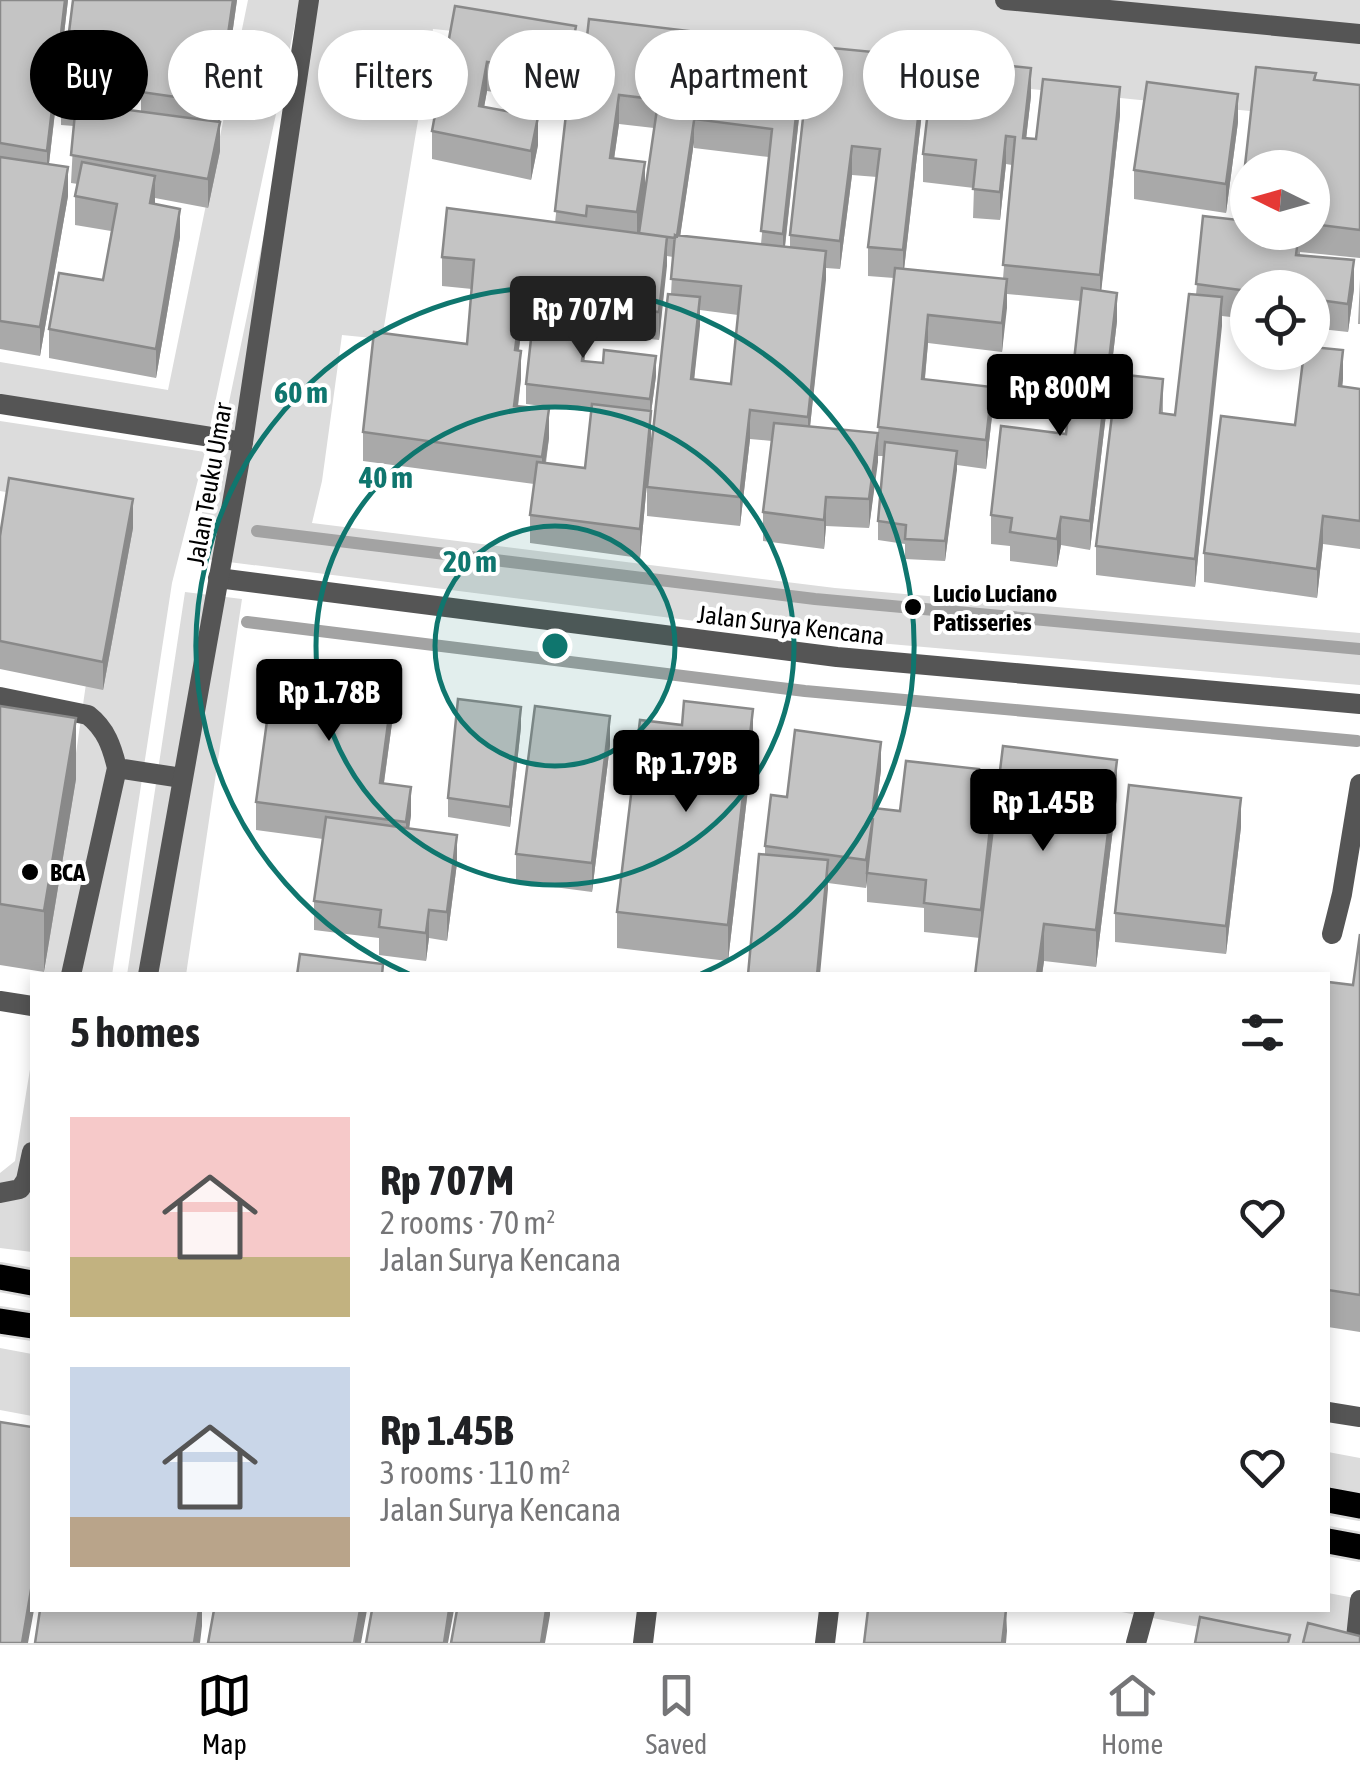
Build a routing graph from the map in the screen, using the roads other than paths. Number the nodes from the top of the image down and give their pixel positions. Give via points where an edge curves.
1 (310, 0) edge
2 (1004, 0) edge
3 (1360, 34) edge
4 (0, 404) edge
5 (243, 442) junction
6 (218, 578) junction
7 (0, 697) edge
8 (1360, 704) edge
9 (117, 768) junction
10 (182, 778) junction
11 (1360, 784) edge
12 (1332, 934) dead end
13 (73, 972) edge
14 (149, 972) edge
15 (0, 1001) edge
16 (30, 1006) edge
17 (30, 1161) edge
18 (0, 1193) edge
19 (0, 1276) edge
20 (30, 1282) edge
21 (0, 1320) edge
22 (30, 1326) edge
23 (1330, 1412) edge
24 (1360, 1417) edge
25 (1330, 1500) edge
26 (1360, 1506) edge
27 (1330, 1542) edge
28 (1360, 1547) edge
29 (1360, 1600) edge
30 (647, 1612) edge
31 (829, 1612) edge
32 (1144, 1612) edge
33 (643, 1643) edge
34 (825, 1643) edge
35 (1136, 1643) edge
36 (1359, 1643) edge

1 - 5 street, Jalan Teuku Umar
2 - 3 street
4 - 5 street
5 - 6 street, Jalan Teuku Umar
6 - 8 street, Jalan Surya Kencana via 838,657
6 - 10 street, Jalan Teuku Umar
7 - 9 street via 88,715 112,746
9 - 10 street
9 - 13 street
10 - 14 street, Jalan Teuku Umar
11 - 12 street
15 - 16 street
17 - 18 street via 20,1189
19 - 20 main road
21 - 22 main road
23 - 24 street
25 - 26 main road
27 - 28 main road
29 - 36 street
30 - 33 street
31 - 34 street
32 - 35 street

